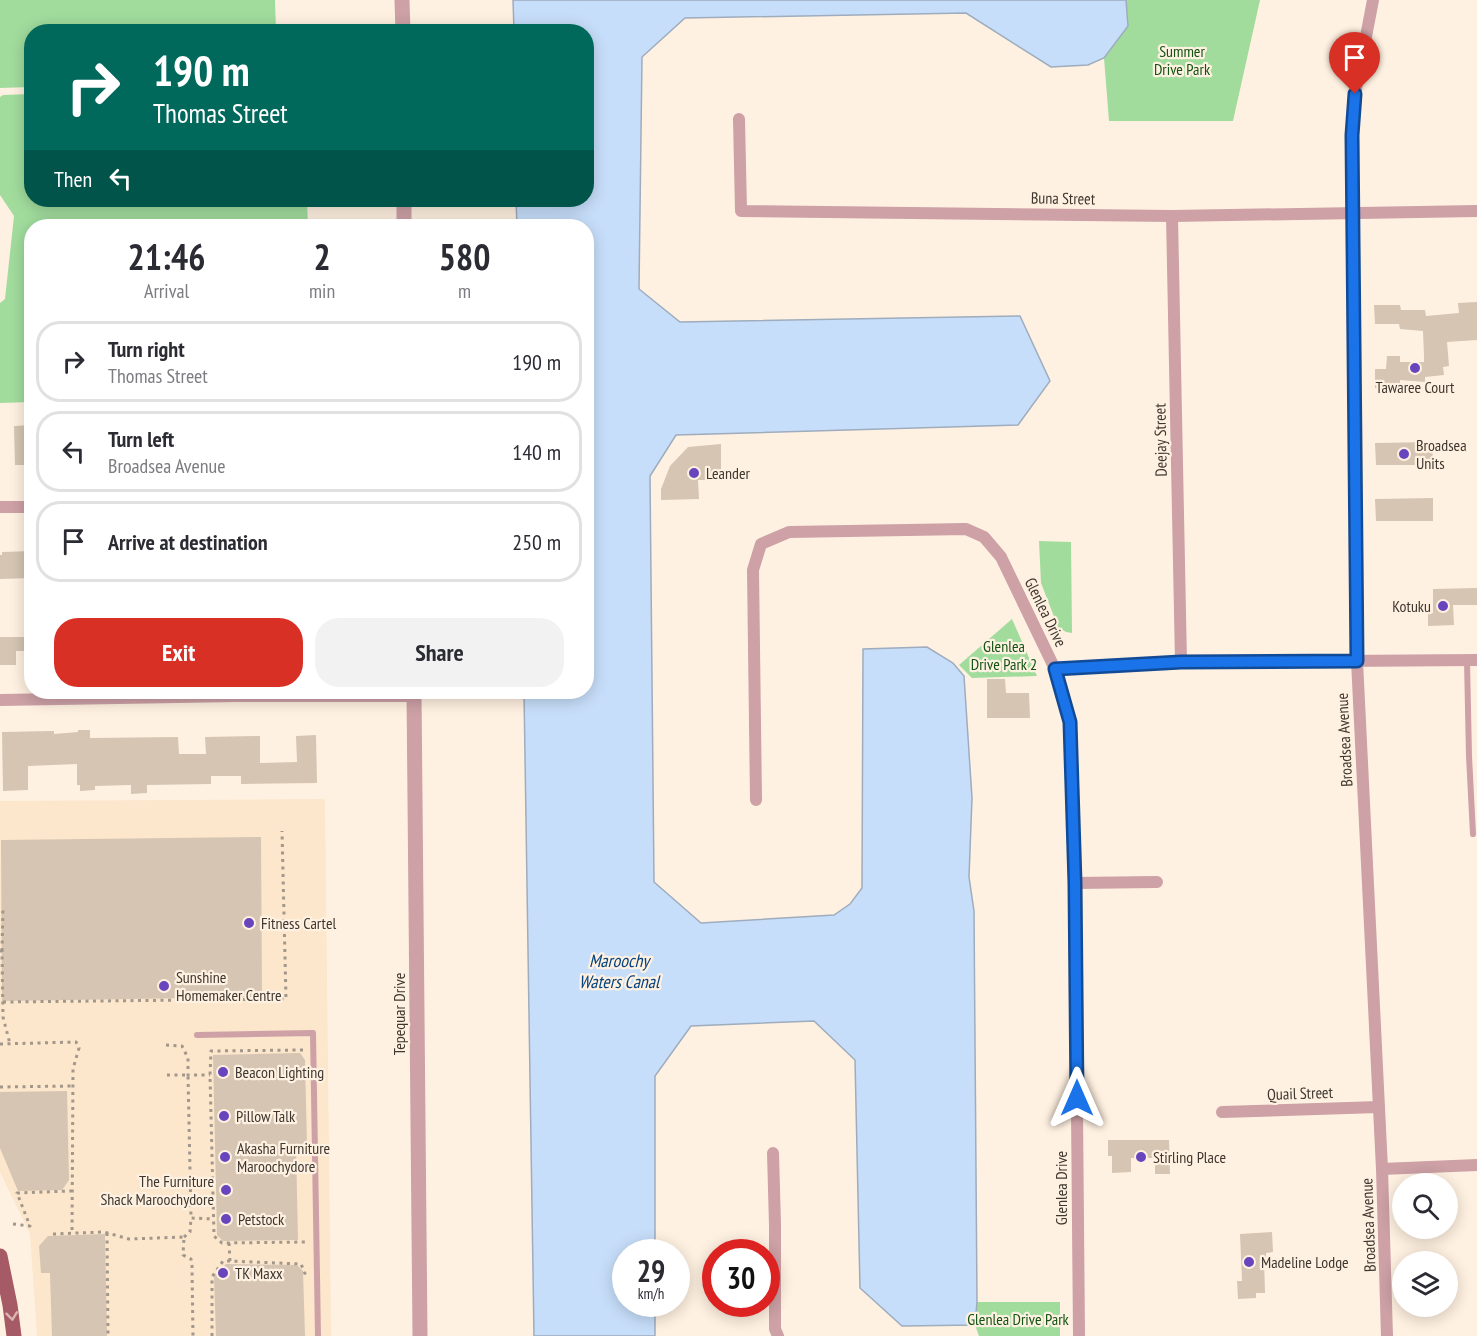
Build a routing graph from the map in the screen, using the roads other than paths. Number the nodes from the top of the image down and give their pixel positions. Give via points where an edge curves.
1 (402, 0) edge
2 (1373, 0) edge
3 (403, 24) edge
4 (739, 119) dead end
5 (1477, 210) edge
6 (1353, 212) junction
7 (1172, 216) junction
8 (0, 507) edge
9 (24, 507) edge
10 (1472, 660) edge
11 (1357, 661) junction
12 (1181, 662) junction
13 (1055, 669) junction
14 (39, 699) edge
15 (414, 699) edge
16 (0, 700) edge
17 (756, 800) dead end
18 (1473, 834) dead end
19 (1157, 882) dead end
20 (1075, 883) junction
21 (197, 1035) dead end
22 (1379, 1107) junction
23 (1222, 1112) dead end
24 (773, 1153) dead end
25 (1477, 1165) edge
26 (1382, 1169) junction
27 (0, 1256) edge
28 (14, 1336) edge
29 (318, 1336) edge
30 (420, 1336) edge
31 (778, 1336) edge
32 (1079, 1336) edge
33 (1387, 1336) edge

1 - 3 street
2 - 6 street, Broadsea Avenue via 1355,94
4 - 7 street, Buna Street via 741,211
5 - 6 street, Buna Street
6 - 7 street, Buna Street
6 - 11 street, Broadsea Avenue
7 - 12 street, Deejay Street
8 - 9 street
10 - 11 street
10 - 18 lane via 1469,756
11 - 12 street
11 - 22 street, Broadsea Avenue
12 - 13 street
13 - 17 street, Glenlea Drive via 1001,557 984,537 966,529 789,532 761,544 753,570
13 - 20 street, Glenlea Drive via 1070,722
14 - 16 street
15 - 30 street, Tepequar Drive
19 - 20 street
20 - 32 street, Glenlea Drive
21 - 29 lane via 313,1033
22 - 23 street, Quail Street
22 - 26 street, Broadsea Avenue
24 - 31 street
25 - 26 street
26 - 33 street, Broadsea Avenue
27 -> 28 main road

